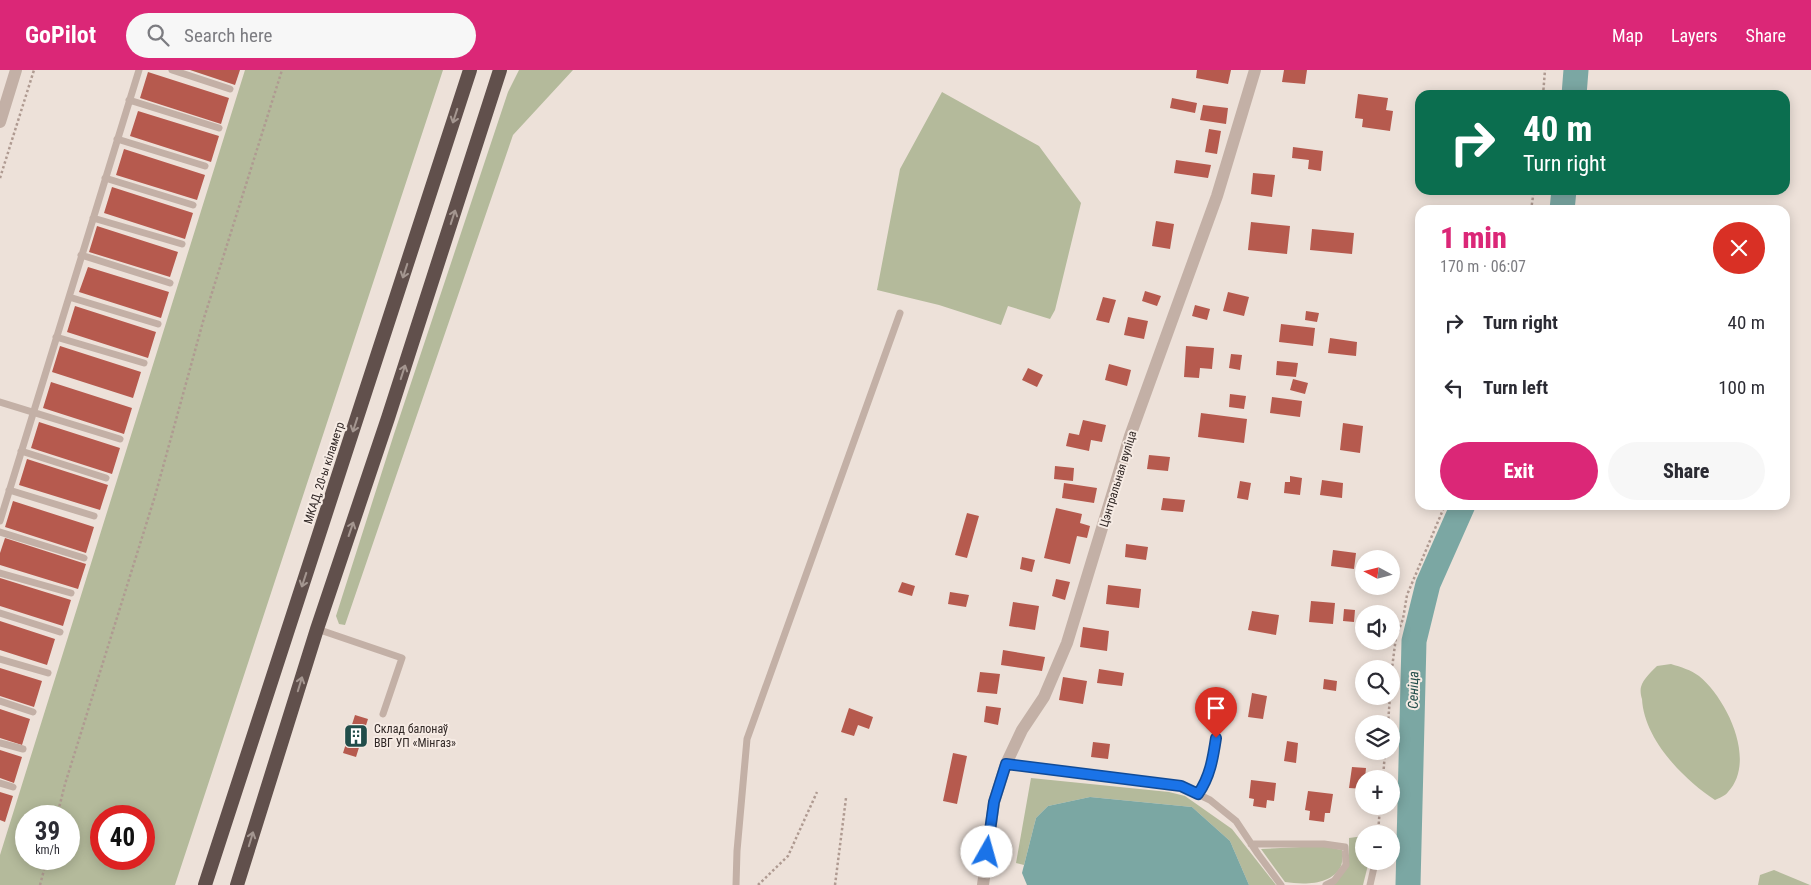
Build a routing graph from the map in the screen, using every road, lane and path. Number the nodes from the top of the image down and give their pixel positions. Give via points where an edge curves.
1 (16, 70) edge
2 (34, 70) edge
3 (139, 70) edge
4 (172, 70) edge
5 (282, 70) edge
6 (470, 70) edge
7 (500, 70) edge
8 (511, 70) edge
9 (1255, 70) edge
10 (1545, 70) edge
11 (230, 89) dead end
12 (1543, 90) edge
13 (129, 100) junction
14 (489, 108) junction
15 (0, 122) edge
16 (219, 128) dead end
17 (118, 139) junction
18 (205, 166) dead end
19 (0, 178) edge
20 (105, 178) junction
21 (193, 205) dead end
22 (93, 218) junction
23 (182, 244) dead end
24 (82, 255) junction
25 (170, 283) dead end
26 (68, 297) junction
27 (900, 313) dead end
28 (158, 324) dead end
29 (56, 337) junction
30 (144, 362) dead end
31 (0, 402) edge
32 (33, 411) junction
33 (120, 440) dead end
34 (21, 451) junction
35 (106, 478) dead end
36 (10, 490) junction
37 (1443, 510) edge
38 (94, 516) dead end
39 (0, 521) edge
40 (0, 532) edge
41 (84, 558) dead end
42 (0, 573) edge
43 (71, 593) dead end
44 (0, 613) edge
45 (317, 629) junction
46 (60, 632) dead end
47 (0, 659) edge
48 (1393, 660) edge
49 (48, 673) dead end
50 (0, 701) edge
51 (33, 712) dead end
52 (383, 714) dead end
53 (1218, 723) dead end
54 (0, 743) edge
55 (23, 749) dead end
56 (1006, 764) junction
57 (0, 783) edge
58 (13, 787) dead end
59 (817, 792) dead end
60 (1198, 794) junction
61 (846, 798) dead end
62 (61, 805) edge
63 (1252, 844) junction
64 (44, 870) edge
65 (1373, 870) edge
66 (40, 885) edge
67 (205, 885) edge
68 (237, 885) edge
69 (736, 885) edge
70 (758, 885) edge
71 (835, 885) edge
72 (983, 885) edge
73 (1282, 885) edge
74 (1326, 885) edge
75 (1370, 885) edge

1 - 15 street
2 - 19 path
3 - 13 lane
4 - 11 lane
5 - 62 path via 204,318 155,496
6 -> 67 highway, МКАД, 20-ы кіламетр
7 - 14 highway
8 - 14 highway
9 - 56 street, Цэнтральная вуліца via 1217,196 1130,436 1067,643 1044,697 1022,730
10 - 12 path
13 - 16 lane
13 - 17 lane
45 -> 14 highway
17 - 18 lane
17 - 20 lane
20 - 21 lane
20 - 22 lane
22 - 23 lane
22 - 24 lane
24 - 25 lane
24 - 26 lane
26 - 28 lane
26 - 29 lane
27 - 69 lane via 747,739
29 - 30 lane
29 - 32 lane
31 - 32 lane
32 - 33 lane
32 - 34 lane
34 - 35 lane
34 - 36 lane
36 - 38 lane
36 - 39 lane
37 - 48 path via 1407,595
40 - 41 lane
42 - 43 lane
44 - 46 lane
45 - 52 lane via 402,658
68 -> 45 highway
47 - 49 lane
50 - 51 lane
53 - 60 lane via 1211,766 1206,783
54 - 55 lane
56 - 60 lane via 1181,786
56 - 72 street, Цэнтральная вуліца via 994,802
57 - 58 lane
59 - 70 path via 788,856
60 - 63 lane via 1236,821
61 - 71 path
63 - 73 lane
63 - 74 lane via 1345,847 1346,865 1334,881
64 - 66 path
65 - 75 lane

